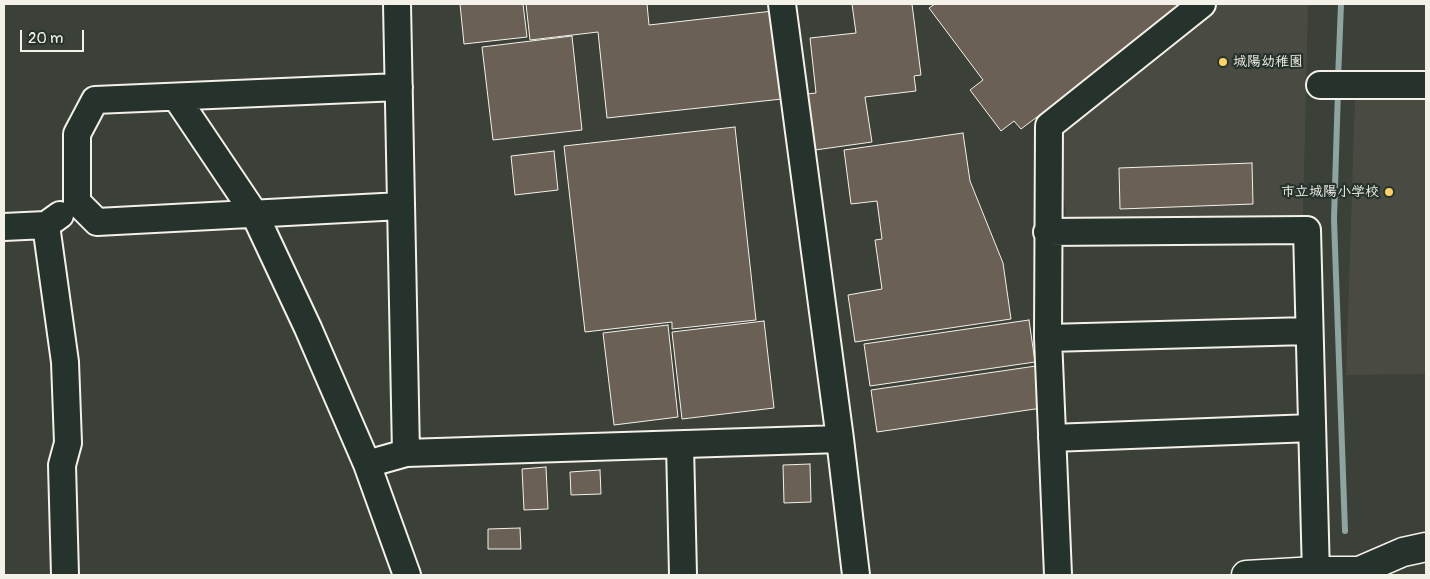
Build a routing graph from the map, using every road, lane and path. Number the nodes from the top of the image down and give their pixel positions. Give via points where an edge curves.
1 (397, 4) edge
2 (782, 4) edge
3 (1202, 4) edge
4 (1426, 85) edge
5 (1320, 86) dead end
6 (399, 87) junction
7 (176, 97) junction
8 (77, 202) junction
9 (401, 206) junction
10 (254, 213) junction
11 (46, 225) junction
12 (4, 227) edge
13 (1047, 232) junction
14 (1308, 332) junction
15 (1048, 338) junction
16 (1312, 428) junction
17 (1052, 438) junction
18 (840, 439) junction
19 (680, 444) junction
20 (406, 453) junction
21 (366, 464) junction
22 (1426, 547) edge
23 (1316, 573) edge
24 (65, 575) edge
25 (407, 575) edge
26 (683, 575) edge
27 (856, 575) edge
28 (1058, 575) edge
29 (1246, 575) edge

1 - 6 street
2 - 18 street
3 - 13 street via 1049,126
4 - 5 street
6 - 7 street
6 - 9 street
7 - 8 street via 95,100 77,134
7 - 10 street
8 - 10 street via 97,222
8 - 11 street
9 - 10 street
9 - 20 street
10 - 21 street
11 - 12 street
11 - 24 street via 65,362 68,443 62,466
13 - 14 street via 1307,230
13 - 15 street
14 - 15 street
14 - 16 street
15 - 17 street
16 - 17 street
16 - 23 street
17 - 28 street
18 - 19 street
18 - 27 street
19 - 20 street
19 - 26 street
20 - 21 street
21 - 25 street
22 - 23 main road via 1403,552 1359,571
23 - 29 main road

